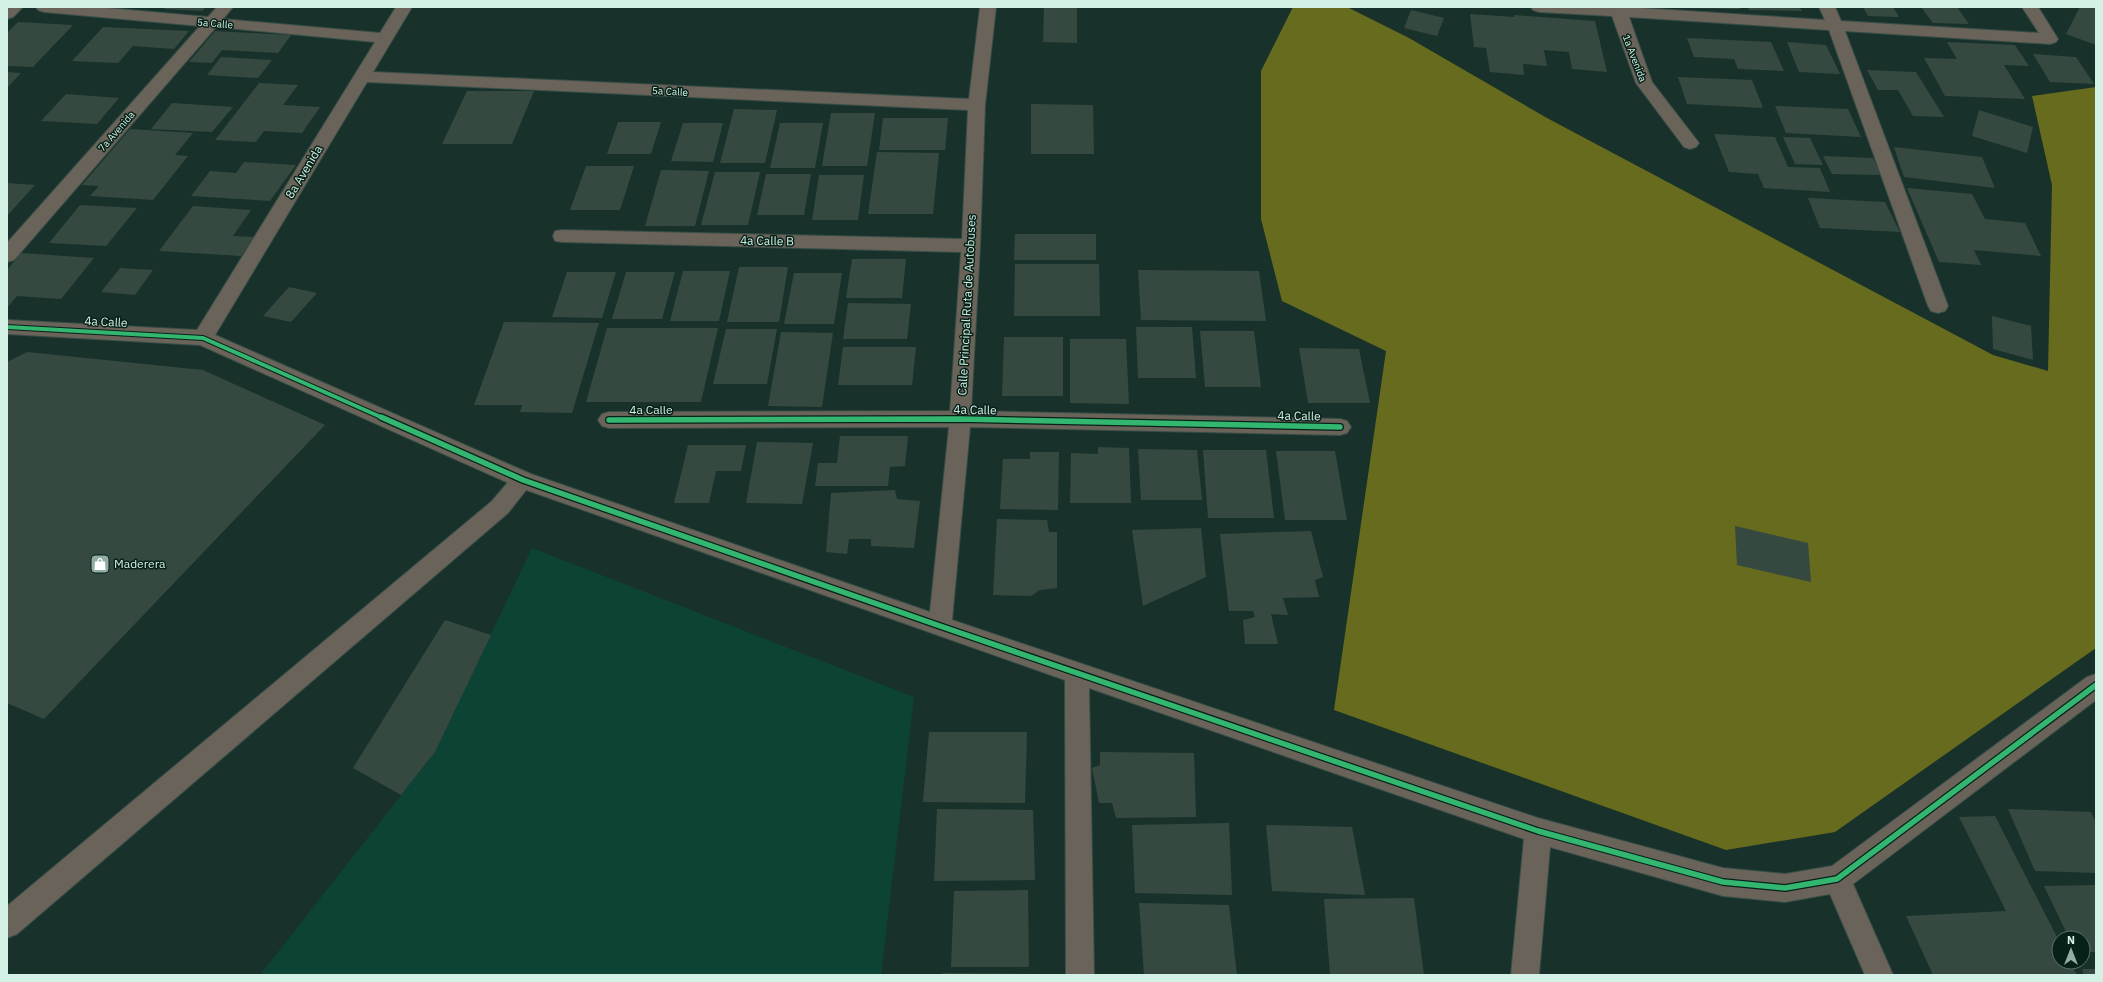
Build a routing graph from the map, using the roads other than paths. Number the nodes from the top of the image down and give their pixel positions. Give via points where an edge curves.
1 (14, 7) edge
2 (44, 7) edge
3 (225, 7) edge
4 (404, 7) edge
5 (988, 7) edge
6 (1539, 7) edge
7 (1827, 7) edge
8 (2030, 7) edge
9 (1617, 10) edge
10 (7, 14) edge
11 (213, 22) junction
12 (1836, 27) junction
13 (386, 38) junction
14 (362, 77) junction
15 (977, 105) junction
16 (1690, 143) dead end
17 (562, 236) dead end
18 (971, 246) junction
19 (7, 255) edge
20 (1938, 306) dead end
21 (7, 327) edge
22 (203, 338) junction
23 (960, 419) junction
24 (609, 420) dead end
25 (1340, 427) dead end
26 (523, 480) junction
27 (940, 626) junction
28 (1077, 673) junction
29 (2095, 688) edge
30 (1538, 832) junction
31 (1837, 879) junction
32 (7, 924) edge
33 (1080, 975) edge
34 (1525, 975) edge
35 (1880, 975) edge

1 - 10 street
2 - 11 street, 5a Calle
3 - 11 street, 7a Avenida
4 - 13 street, 8a Avenida
5 - 15 street, Calle Principal Ruta de Autobuses
6 - 9 street
7 - 12 street
8 - 12 street via 2050,39
9 - 12 street
9 - 16 street, 1a Avenida via 1644,83
11 - 13 street, 5a Calle
11 - 19 street, 7a Avenida
12 - 20 street
13 - 14 street, 8a Avenida
14 - 15 street, 5a Calle
14 - 22 street, 8a Avenida
15 - 18 street, Calle Principal Ruta de Autobuses
17 - 18 street, 4a Calle B
18 - 23 street, Calle Principal Ruta de Autobuses
21 - 22 street, 4a Calle
22 - 26 street
23 - 24 street, 4a Calle
23 - 25 street, 4a Calle
23 - 27 street, Calle Principal Ruta de Autobuses
26 - 27 street
26 - 32 street via 494,512
27 - 28 street
28 - 30 street
28 - 33 street
29 - 31 street
30 - 31 street via 1723,882 1785,888
30 - 34 street
31 - 35 street

